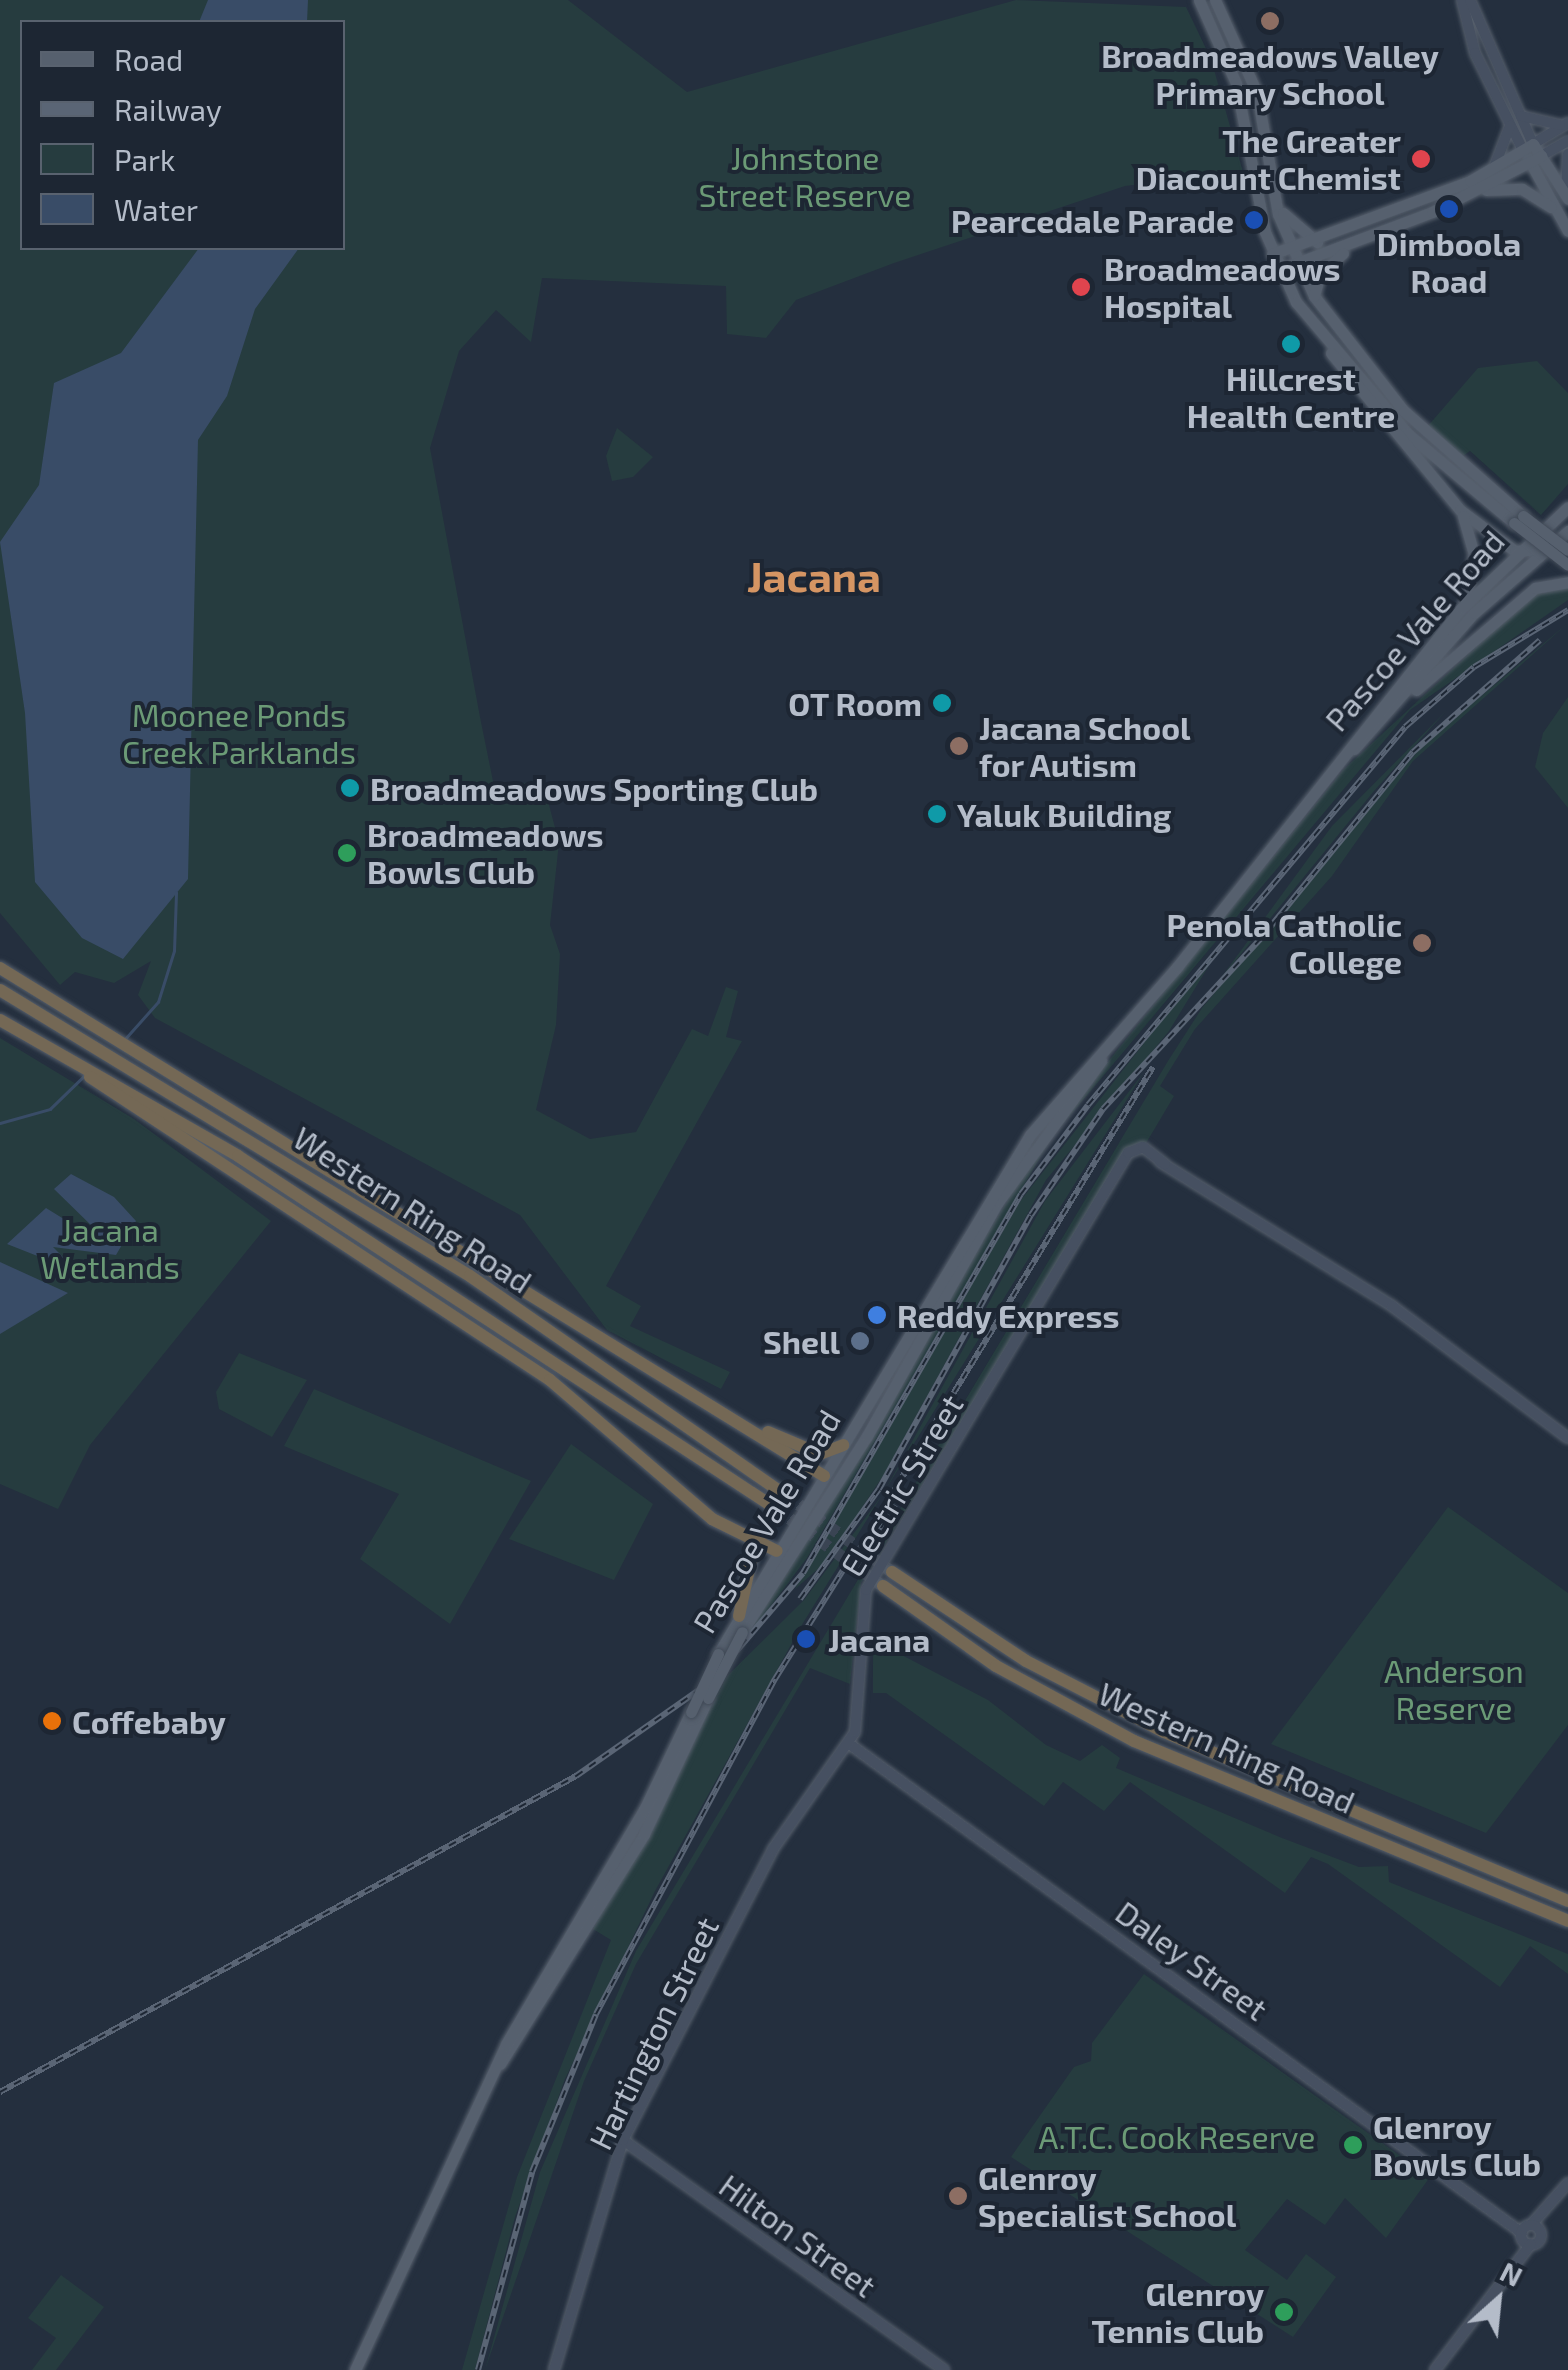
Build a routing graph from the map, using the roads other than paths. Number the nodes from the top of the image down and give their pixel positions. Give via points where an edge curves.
1 (1199, 0) edge
2 (1215, 0) edge
3 (1462, 0) edge
4 (1470, 0) edge
5 (1480, 51) junction
6 (1514, 108) junction
7 (1510, 124) junction
8 (1568, 124) edge
9 (1568, 140) edge
10 (1528, 147) junction
11 (1568, 154) edge
12 (1536, 159) junction
13 (1492, 170) junction
14 (1478, 192) junction
15 (1274, 196) junction
16 (1567, 197) edge
17 (1409, 204) junction
18 (1558, 214) junction
19 (1416, 218) junction
20 (1568, 232) edge
21 (1363, 240) junction
22 (1317, 242) junction
23 (1291, 251) junction
24 (1272, 254) junction
25 (1298, 266) junction
26 (1278, 270) junction
27 (1314, 296) junction
28 (1342, 336) junction
29 (1322, 340) junction
30 (1370, 392) junction
31 (1457, 507) junction
32 (1568, 507) edge
33 (1518, 519) junction
34 (1568, 531) edge
35 (1551, 546) junction
36 (1568, 550) edge
37 (1515, 552) junction
38 (1568, 565) edge
39 (1568, 582) edge
40 (1462, 608) junction
41 (1387, 714) junction
42 (1310, 796) junction
43 (0, 968) edge
44 (0, 990) edge
45 (0, 1020) edge
46 (1124, 1029) junction
47 (132, 1099) junction
48 (703, 1401) junction
49 (1568, 1438) edge
50 (843, 1445) junction
51 (824, 1476) junction
52 (784, 1494) tunnel mouth
53 (832, 1494) junction
54 (824, 1507) junction
55 (774, 1508) tunnel mouth
56 (754, 1546) junction
57 (777, 1550) junction
58 (892, 1572) tunnel mouth
59 (883, 1586) tunnel mouth
60 (739, 1616) junction
61 (848, 1743) junction
62 (1568, 1901) edge
63 (1568, 1921) edge
64 (497, 2067) junction
65 (623, 2140) junction
66 (1568, 2183) edge
67 (1529, 2233) junction
68 (354, 2370) edge
69 (554, 2370) edge
70 (944, 2370) edge
71 (1435, 2370) edge

1 - 24 main road via 1238,86
2 - 15 main road via 1257,92
3 - 5 street
4 - 5 street
5 - 6 street
5 - 7 street
6 - 8 street via 1538,127
6 - 10 street
7 - 10 street
7 - 13 street
8 - 10 street
9 - 12 street
10 - 12 main road
10 - 13 main road
11 - 16 street
12 - 14 main road
12 - 16 main road
12 - 18 main road
13 - 17 main road
14 - 18 main road via 1522,189
14 - 19 main road
15 - 22 main road via 1294,230
15 - 23 main road
17 - 19 main road
17 - 22 main road
18 - 20 main road
19 - 21 main road
21 - 25 main road
21 - 27 main road via 1320,274
22 - 23 main road
23 - 24 main road
23 - 25 main road
24 - 26 main road
25 - 26 main road
25 - 27 main road
26 - 29 main road
27 - 28 main road
28 - 30 main road
28 - 33 main road via 1431,438
29 - 30 main road
29 - 31 main road via 1338,373
30 - 33 main road
31 - 37 main road
31 - 40 main road via 1474,554
32 - 37 main road, Pascoe Vale Road
33 - 36 main road, bridge
33 - 38 main road, bridge
34 - 35 main road, Pascoe Vale Road
35 - 37 main road
35 - 41 main road, Pascoe Vale Road via 1474,613
37 - 40 main road, Pascoe Vale Road
39 - 41 main road via 1536,588
40 - 42 main road, Pascoe Vale Road
41 - 42 main road, Pascoe Vale Road
42 - 46 main road, Pascoe Vale Road
43 - 48 highway
44 - 52 highway, Western Ring Road via 470,1276
45 - 47 highway, Western Ring Road
46 - 50 main road, Pascoe Vale Road via 992,1189
46 - 53 main road, Pascoe Vale Road via 988,1217
47 - 55 highway, Western Ring Road via 595,1382
47 - 56 highway via 550,1380
48 - 50 highway via 809,1452
48 - 51 highway
49 - 61 street, Electric Street via 1366,1292 1166,1164 1134,1153 862,1597
50 - 51 main road, Pascoe Vale Road
51 - 53 main road
51 - 57 main road, Pascoe Vale Road
53 - 54 main road, Pascoe Vale Road
54 - 57 main road
54 - 64 main road, Pascoe Vale Road, bridge via 742,1632 625,1868
56 - 57 highway
56 - 60 highway
57 - 60 main road, Pascoe Vale Road
58 - 62 highway, Western Ring Road via 1129,1715
59 - 63 highway, Western Ring Road via 996,1666 1134,1742
60 - 64 main road, Pascoe Vale Road, bridge
61 - 65 street, Hartington Street via 773,1849
61 - 67 street, Daley Street
64 - 68 main road, Pascoe Vale Road
65 - 69 street, Hartington Street
65 - 70 street, Hilton Street
66 - 67 street
67 - 71 street

